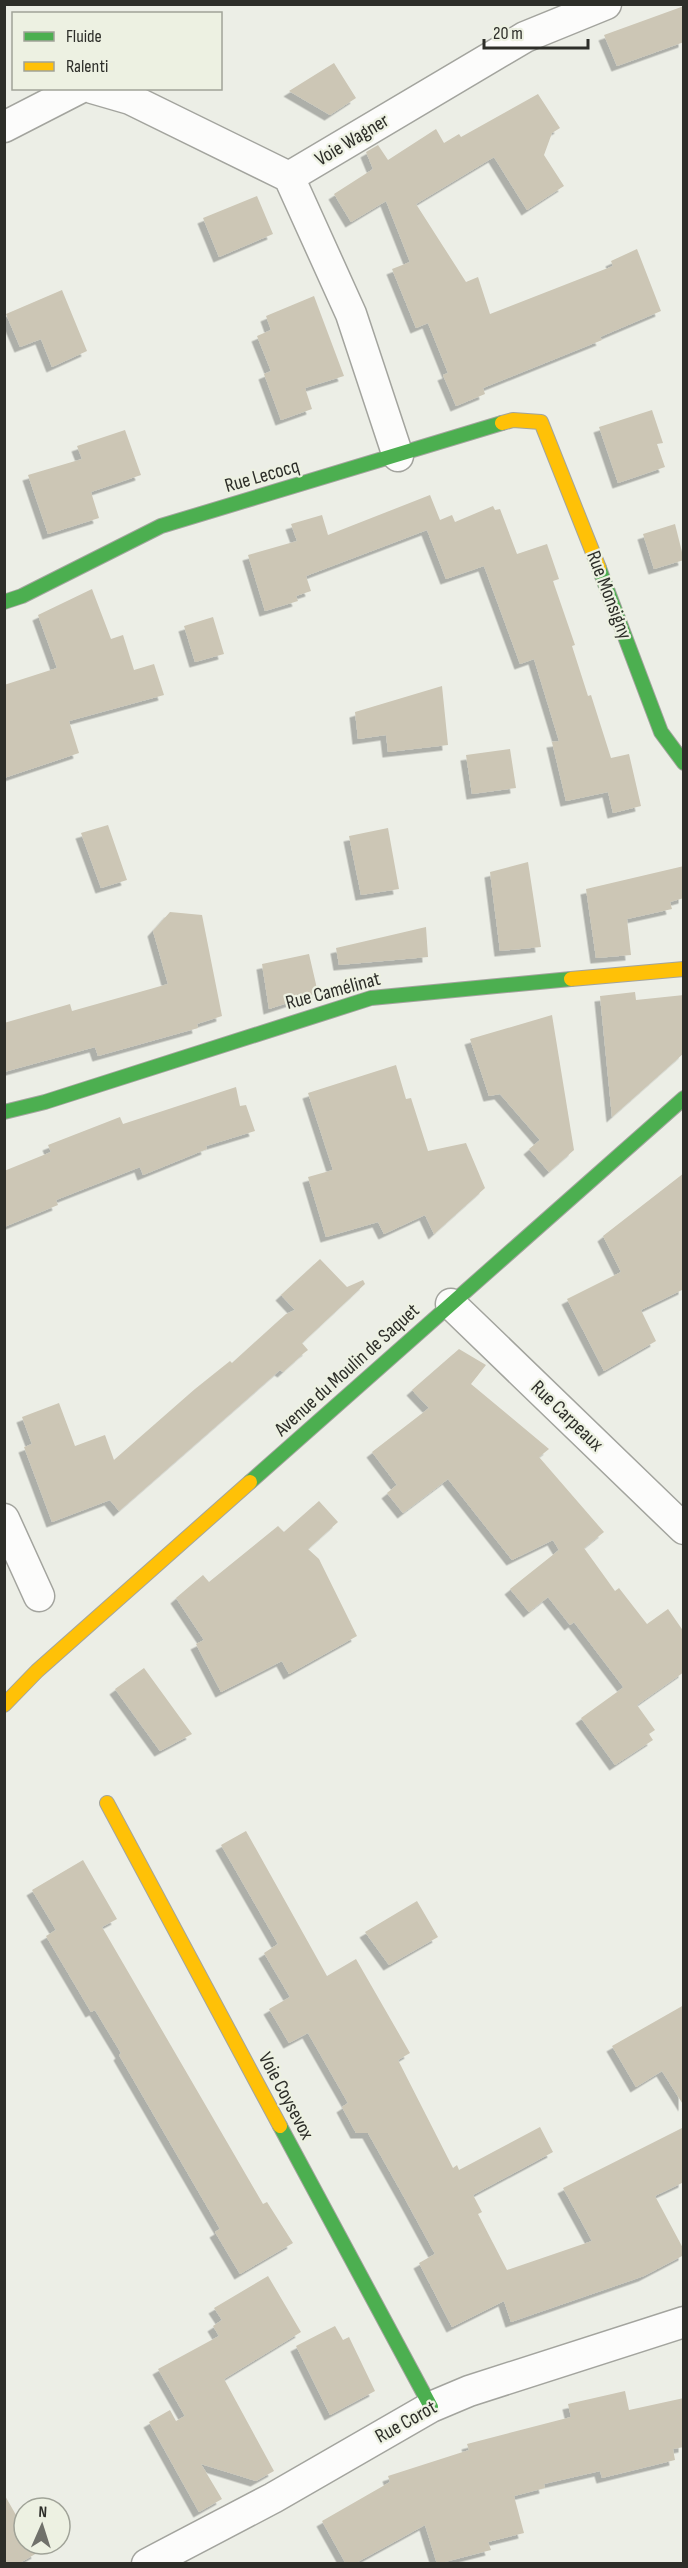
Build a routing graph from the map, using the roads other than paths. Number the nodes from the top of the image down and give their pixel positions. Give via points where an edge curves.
1 (606, 4) edge
2 (76, 90) edge
3 (99, 90) edge
4 (4, 127) edge
5 (289, 177) junction
6 (541, 422) joint
7 (398, 456) junction
8 (4, 602) edge
9 (684, 763) edge
10 (684, 969) edge
11 (684, 1098) edge
12 (4, 1112) edge
13 (451, 1304) junction
14 (4, 1519) edge
15 (684, 1529) edge
16 (39, 1596) dead end
17 (37, 1671) junction
18 (4, 1690) edge
19 (4, 1705) edge
20 (107, 1803) dead end
21 (684, 2322) edge
22 (431, 2407) junction
23 (147, 2564) edge

1 - 5 street, Voie Wagner via 525,37
2 - 4 street
3 - 5 street via 130,99
5 - 7 street via 351,314
6 - 7 street, Rue Lecocq via 513,420
6 - 9 street, Rue Monsigny via 661,732
7 - 8 street, Rue Lecocq via 161,526
10 - 12 street, Rue Camélinat via 371,998
11 - 13 street, Avenue du Moulin de Saquet
13 - 15 street, Rue Carpeaux
13 - 17 street, Avenue du Moulin de Saquet
14 - 16 street
17 - 18 street, Avenue du Moulin de Saquet
17 - 19 street, Avenue du Moulin de Saquet
20 - 22 street, Voie Coysevox
21 - 22 street, Rue Corot via 469,2391
22 - 23 street, Rue Corot via 273,2498

